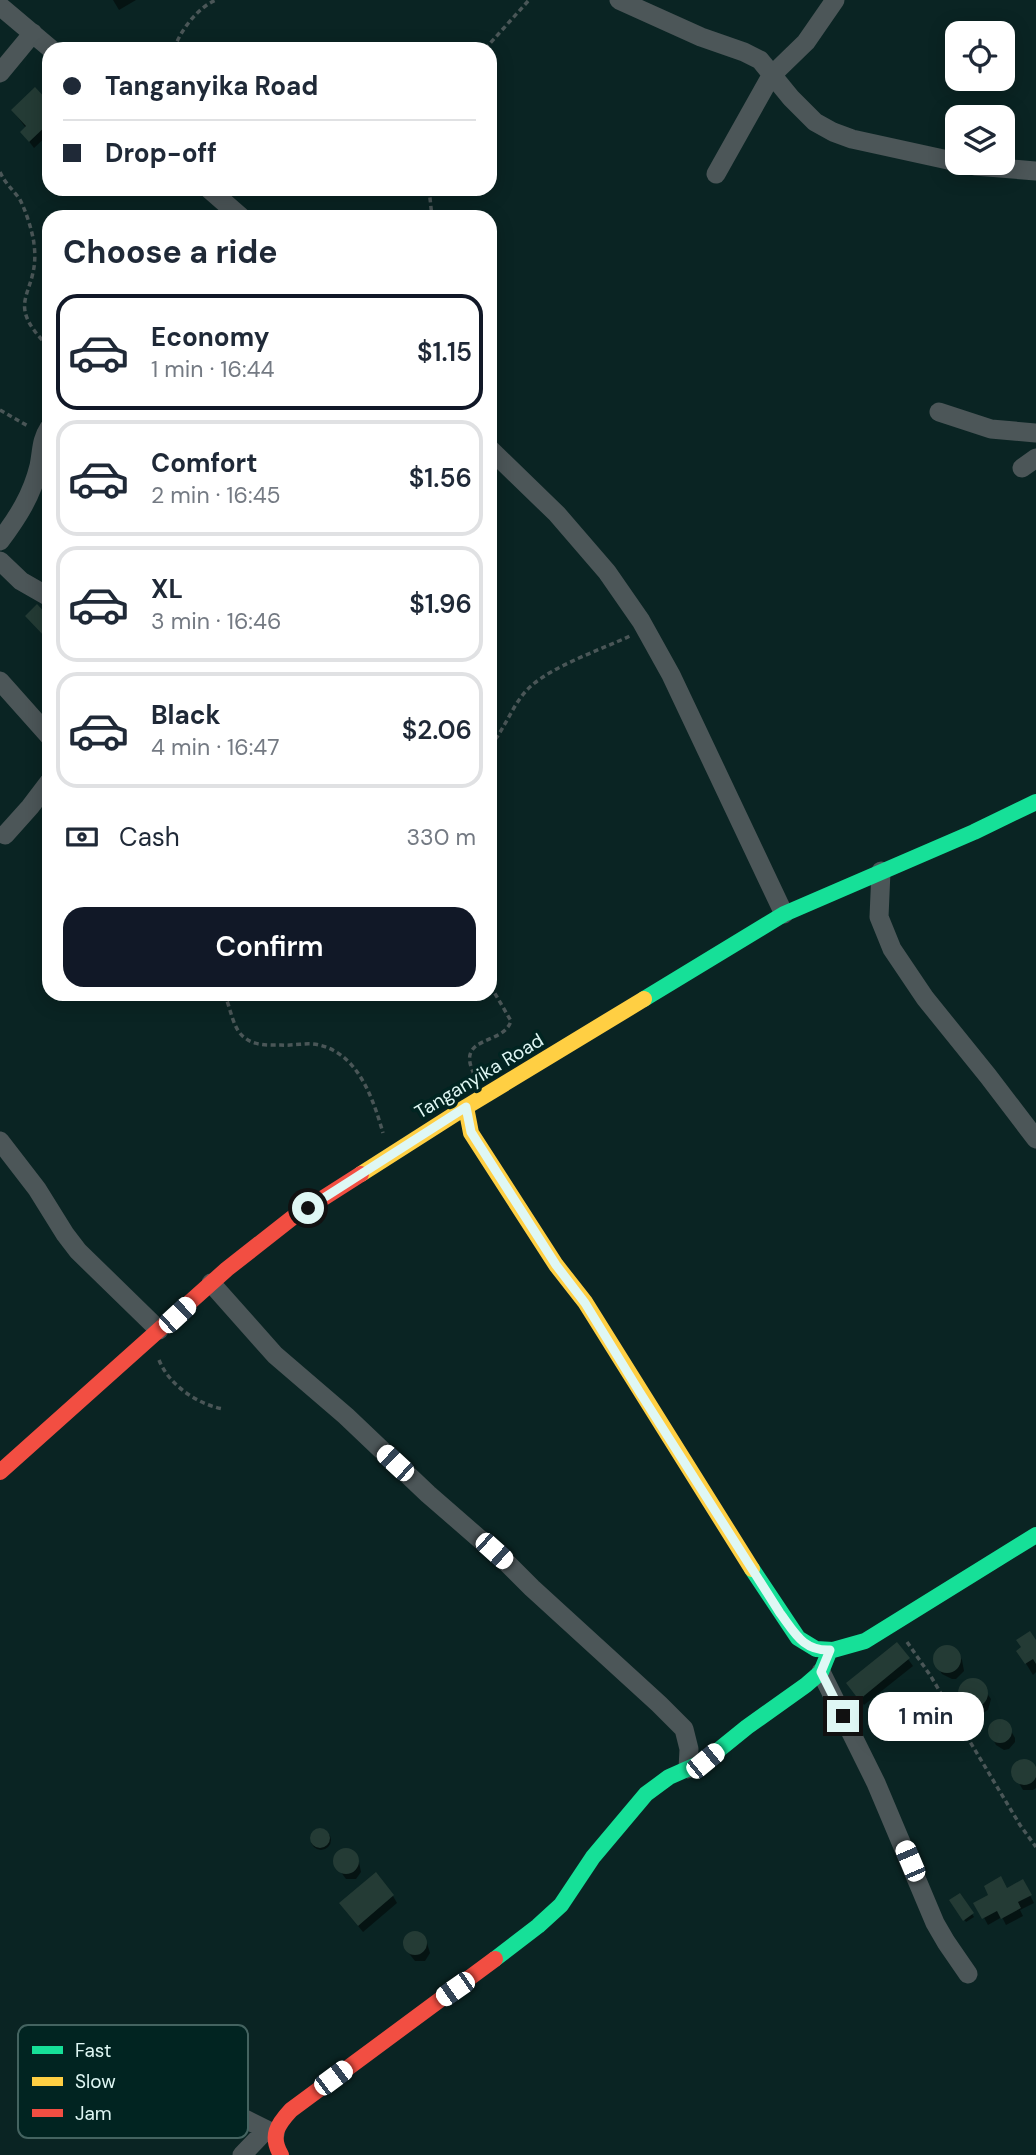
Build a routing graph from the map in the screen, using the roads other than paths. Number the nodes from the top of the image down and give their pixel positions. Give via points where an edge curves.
1 (619, 0) edge
2 (835, 0) edge
3 (0, 6) edge
4 (647, 6) edge
5 (33, 33) junction
6 (43, 42) edge
7 (0, 73) edge
8 (771, 76) junction
9 (945, 159) edge
10 (1015, 169) edge
11 (1036, 171) edge
12 (716, 174) dead end
13 (217, 196) edge
14 (232, 210) edge
15 (939, 412) dead end
16 (1036, 433) edge
17 (42, 438) edge
18 (497, 456) edge
19 (0, 541) edge
20 (0, 561) edge
21 (42, 593) edge
22 (0, 681) edge
23 (42, 728) edge
24 (42, 791) edge
25 (1036, 802) edge
26 (5, 835) dead end
27 (881, 871) junction
28 (784, 914) junction
29 (466, 1107) junction
30 (1036, 1139) edge
31 (0, 1141) edge
32 (211, 1283) junction
33 (155, 1335) junction
34 (0, 1472) edge
35 (1036, 1535) edge
36 (830, 1650) junction
37 (821, 1672) junction
38 (688, 1769) junction
39 (968, 1974) dead end
40 (248, 2121) edge
41 (270, 2132) junction
42 (242, 2155) edge
43 (281, 2155) edge

1 - 4 street
2 - 8 street via 806,42
3 - 5 street
4 - 8 street via 760,61
5 - 6 street
5 - 7 street
8 - 9 street via 815,122 832,132
8 - 12 street
10 - 11 street
13 - 14 street
15 - 16 street via 991,429
17 - 19 street via 32,490
18 - 28 street via 557,514 607,572 645,629
20 - 21 street
22 - 23 street
24 - 26 street
25 - 27 street, Tanganyika Road
27 - 28 street, Tanganyika Road
27 - 30 street via 879,917 892,949
28 - 29 street, Tanganyika Road
29 - 32 street, Tanganyika Road via 292,1218
29 - 36 street via 471,1132 780,1613 801,1641 816,1650
31 - 33 street via 78,1251
32 - 33 street, Tanganyika Road
32 - 38 street via 275,1355 659,1704 684,1730
33 - 34 street, Tanganyika Road
35 - 36 street via 865,1641
36 - 37 street
37 - 38 street via 705,1761
37 - 39 street via 876,1783 935,1923
38 - 41 street via 646,1794 593,1857 561,1905 538,1926 291,2110
40 - 41 street
41 - 42 street
41 - 43 street

